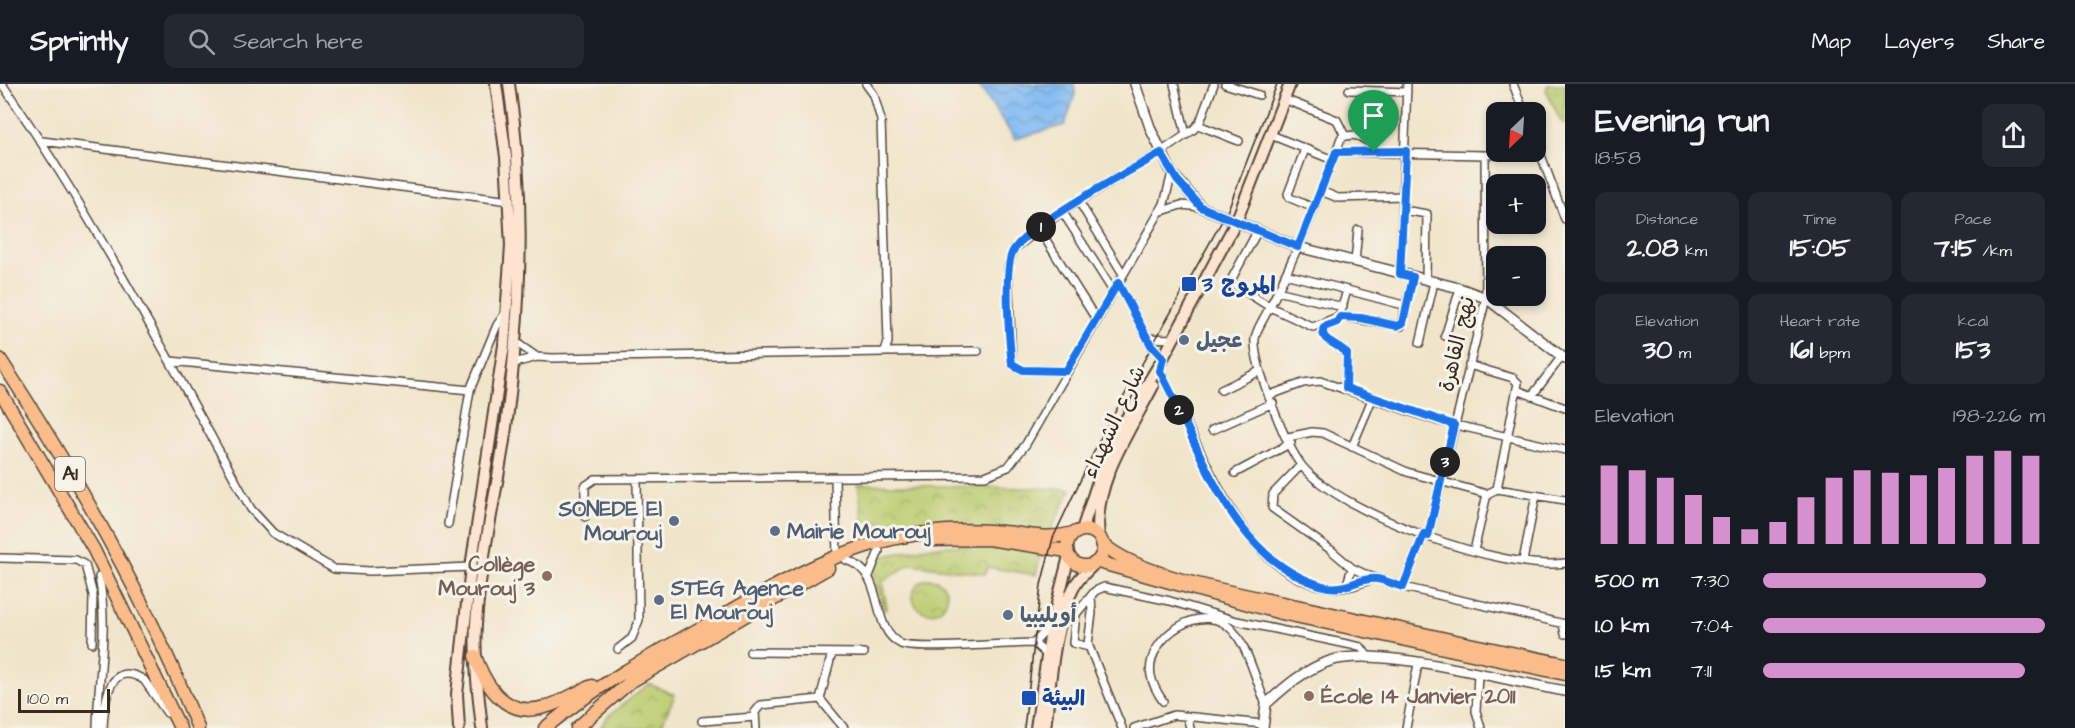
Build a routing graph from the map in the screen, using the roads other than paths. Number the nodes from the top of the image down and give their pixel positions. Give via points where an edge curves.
1 (2, 84) edge
2 (496, 84) edge
3 (509, 84) edge
4 (866, 84) edge
5 (1134, 84) edge
6 (1174, 84) edge
7 (1214, 84) edge
8 (1226, 84) edge
9 (1290, 84) edge
10 (1513, 84) edge
11 (1362, 87) edge
12 (1407, 88) edge
13 (1349, 90) dead end
14 (1259, 95) dead end
15 (1284, 99) junction
16 (1520, 102) edge
17 (1198, 125) junction
18 (1186, 135) junction
19 (1271, 135) junction
20 (1345, 136) junction
21 (42, 141) junction
22 (1239, 141) dead end
23 (1305, 149) junction
24 (1406, 151) junction
25 (1336, 152) junction
26 (1374, 152) junction
27 (1161, 153) junction
28 (1485, 155) joint
29 (1332, 160) junction
30 (1544, 162) edge
31 (1172, 173) junction
32 (1321, 190) junction
33 (1403, 196) junction
34 (1078, 200) junction
35 (510, 201) junction
36 (1201, 207) junction
37 (1314, 208) junction
38 (1403, 210) junction
39 (1062, 211) junction
40 (1159, 212) junction
41 (1565, 219) edge
42 (1236, 222) junction
43 (1039, 229) junction
44 (1358, 230) dead end
45 (1257, 232) junction
46 (1298, 247) junction
47 (1355, 262) junction
48 (1124, 274) junction
49 (1285, 274) junction
50 (1400, 274) junction
51 (1413, 277) junction
52 (1430, 281) junction
53 (1118, 283) junction
54 (1460, 289) junction
55 (1347, 290) junction
56 (1113, 291) junction
57 (1277, 291) junction
58 (1486, 298) junction
59 (1407, 306) junction
60 (1496, 306) edge
61 (1270, 307) junction
62 (1343, 308) junction
63 (506, 312) junction
64 (1340, 317) junction
65 (1096, 319) junction
66 (1445, 336) dead end
67 (1147, 338) junction
68 (1174, 339) junction
69 (514, 341) junction
70 (1420, 343) dead end
71 (978, 351) dead end
72 (885, 352) junction
73 (537, 357) junction
74 (1563, 358) edge
75 (0, 359) edge
76 (170, 361) junction
77 (514, 363) junction
78 (1160, 364) junction
79 (1469, 366) junction
80 (1066, 371) junction
81 (1260, 371) junction
82 (1346, 388) junction
83 (470, 390) junction
84 (1221, 390) dead end
85 (1517, 390) junction
86 (0, 391) edge
87 (1532, 396) junction
88 (1373, 397) junction
89 (1271, 399) junction
90 (1565, 408) edge
91 (1454, 425) junction
92 (1212, 430) dead end
93 (1507, 438) junction
94 (1289, 440) junction
95 (1352, 447) junction
96 (1565, 450) edge
97 (1302, 465) junction
98 (1235, 473) dead end
99 (836, 478) junction
100 (637, 480) junction
101 (1439, 482) junction
102 (1497, 489) junction
103 (1487, 494) junction
104 (1536, 495) junction
105 (1565, 500) edge
106 (585, 517) dead end
107 (448, 524) dead end
108 (1079, 531) junction
109 (1426, 535) junction
110 (1101, 540) junction
111 (94, 550) junction
112 (879, 551) junction
113 (1474, 551) junction
114 (1068, 554) junction
115 (0, 558) edge
116 (842, 558) junction
117 (1523, 561) junction
118 (1565, 563) edge
119 (1095, 564) junction
120 (471, 567) junction
121 (1352, 568) junction
122 (869, 576) junction
123 (99, 577) joint
124 (1376, 578) junction
125 (1347, 587) junction
126 (1403, 587) junction
127 (1090, 596) junction
128 (1199, 610) junction
129 (1216, 618) junction
130 (1196, 620) junction
131 (1052, 624) junction
132 (1564, 624) edge
133 (1565, 634) edge
134 (92, 642) dead end
135 (1034, 643) junction
136 (1089, 647) junction
137 (618, 649) dead end
138 (750, 652) dead end
139 (832, 653) junction
140 (864, 653) dead end
141 (1047, 654) junction
142 (475, 656) junction
143 (1369, 658) junction
144 (1418, 663) junction
145 (1565, 664) edge
146 (1478, 674) junction
147 (1565, 674) edge
148 (605, 684) junction
149 (1565, 691) edge
150 (610, 697) junction
151 (820, 699) junction
152 (1163, 702) dead end
153 (1266, 704) junction
154 (189, 705) junction
155 (1186, 716) junction
156 (755, 717) junction
157 (702, 721) dead end
158 (458, 726) edge
159 (1263, 726) edge
160 (97, 728) edge
161 (103, 728) edge
162 (178, 728) edge
163 (198, 728) edge
164 (205, 728) edge
165 (482, 728) edge
166 (545, 728) edge
167 (577, 728) edge
168 (584, 728) edge
169 (756, 728) edge
170 (844, 728) edge
171 (1036, 728) edge
172 (1045, 728) edge
173 (1122, 728) edge
174 (1134, 728) edge
175 (1190, 728) edge
176 (1406, 728) edge
177 (1481, 728) edge

1 - 21 street
2 - 35 main road
3 - 69 main road via 521,202
4 - 72 street via 874,95 881,120 888,342
5 - 27 street
6 - 18 street
7 - 17 street
8 - 14 street
9 - 15 main road, شارع الشهداء
10 - 16 street
11 - 12 street
11 - 13 street
12 - 24 street
15 - 19 main road, شارع الشهداء
15 - 20 street via 1340,122
17 - 18 street
17 - 22 street
18 - 27 street
19 - 23 street
19 - 42 main road, شارع الشهداء
20 - 25 street
20 - 26 street via 1365,138
21 - 35 street
21 - 76 street
23 - 29 street
23 - 37 street via 1288,194
24 - 26 street
24 - 28 street
24 - 33 street
25 - 26 street
25 - 29 street
27 - 31 street
27 - 34 street
28 - 58 street, نهج القاهرة
29 - 32 street
30 - 41 street
31 - 36 street
31 - 40 street via 1170,189
32 - 33 street via 1338,198
32 - 37 street
33 - 38 street
34 - 39 street
34 - 48 street
35 - 63 main road
36 - 40 street via 1181,205
36 - 42 street
37 - 46 street
38 - 50 street
38 - 52 street via 1427,214
39 - 43 street
39 - 56 street
40 - 48 street
42 - 45 street
42 - 68 main road, شارع الشهداء
43 - 65 street
43 - 80 street via 1014,249 1008,267 1012,364 1023,370
44 - 47 street
45 - 46 street
45 - 61 street via 1230,282
46 - 47 street
46 - 49 street
47 - 50 street
48 - 53 street
49 - 55 street
49 - 57 street
50 - 51 street
51 - 52 street
51 - 59 street
52 - 54 street
52 - 70 street
53 - 56 street
53 - 67 street
54 - 58 street
54 - 66 street
55 - 59 street
55 - 62 street
56 - 65 street
57 - 61 street
57 - 62 street
58 - 79 street, نهج القاهرة
59 - 64 street via 1401,326
60 - 74 street
61 - 64 street via 1313,327
61 - 81 street via 1255,338
62 - 64 street
63 - 83 street
63 - 120 main road
64 - 82 street via 1322,332 1324,338 1347,354
65 - 80 street
67 - 68 street
67 - 78 street
68 - 78 main road, شارع الشهداء
69 - 73 street
69 - 77 main road
71 - 72 street
72 - 73 street
73 - 77 street
74 - 87 street
75 - 154 highway, A1 via 39,419 137,591
76 - 83 street
76 - 120 street via 251,509 273,533 337,570
77 - 142 main road via 477,608
78 - 108 main road, شارع الشهداء via 1109,454
78 - 110 main road, شارع الشهداء via 1105,486 1098,520
78 - 125 street via 1210,471 1244,531 1286,570 1324,586
79 - 85 street via 1517,380
79 - 91 street, نهج القاهرة
80 - 99 street via 1016,459 996,473
81 - 84 street
81 - 89 street
82 - 88 street
82 - 89 street via 1313,380
83 - 107 street
85 - 87 street
85 - 93 street
86 - 111 highway, A1
87 - 90 street
88 - 91 street
88 - 95 street
89 - 92 street
89 - 94 street
91 - 93 street
91 - 101 street, نهج القاهرة
93 - 96 street
93 - 102 street
94 - 95 street via 1317,432
94 - 97 street
94 - 98 street
95 - 101 street
97 - 109 street via 1340,495
97 - 121 street via 1274,494 1272,508
99 - 100 street via 698,483
99 - 116 street
100 - 106 street via 588,482
100 - 137 street via 639,620 632,638
101 - 103 street
101 - 109 street, نهج القاهرة
102 - 103 street
102 - 104 street
103 - 113 street
104 - 105 street
104 - 117 street
108 - 110 highway via 1088,530
108 - 114 highway via 1069,540
108 - 116 highway via 1053,538 1003,531 950,530 886,541
109 - 113 street
109 - 126 street, نهج القاهرة
110 - 119 highway via 1103,554
110 - 145 highway via 1122,558 1138,565 1217,588
111 - 123 highway
111 - 162 highway, A1
112 - 114 highway via 919,542 988,539
112 - 116 highway
112 - 122 street
113 - 117 street
114 - 119 highway via 1081,566
114 - 131 main road
115 - 134 street via 81,562 93,591
116 - 122 street
116 - 148 highway via 766,590
116 - 150 highway
117 - 118 street via 1540,565
119 - 147 highway via 1271,610
119 - 172 main road via 1075,585 1065,609
120 - 158 main road
121 - 124 street
121 - 125 street
122 - 135 street via 890,634 902,645
123 - 160 street via 105,622 94,691
124 - 125 street
124 - 126 street
126 - 132 street
127 - 128 street via 1104,587
127 - 136 street
127 - 136 street via 1075,617 1072,640 1075,645
128 - 129 street
128 - 130 street
129 - 130 street
129 - 143 street via 1361,647
129 - 153 street via 1234,631
130 - 152 street via 1164,637 1155,650 1150,675
131 - 135 street
131 - 141 main road
132 - 133 street
135 - 141 street
136 - 173 street
138 - 139 street
139 - 140 street
139 - 151 street
141 - 171 main road
142 - 148 highway via 491,690 505,702 521,708 546,707 586,688
142 - 165 main road
143 - 144 street
143 - 153 street via 1350,657 1322,664 1301,675
144 - 146 street
144 - 176 street
146 - 149 street
146 - 177 street via 1476,711
148 - 166 highway
150 - 167 highway
150 - 168 highway
151 - 156 street via 761,705
151 - 170 street
153 - 159 street
154 - 163 highway, A1
154 - 164 highway
155 - 159 street
155 - 174 street via 1169,716
155 - 175 street
156 - 157 street
156 - 169 street
161 - 162 street via 108,690 118,678 129,675 147,682

